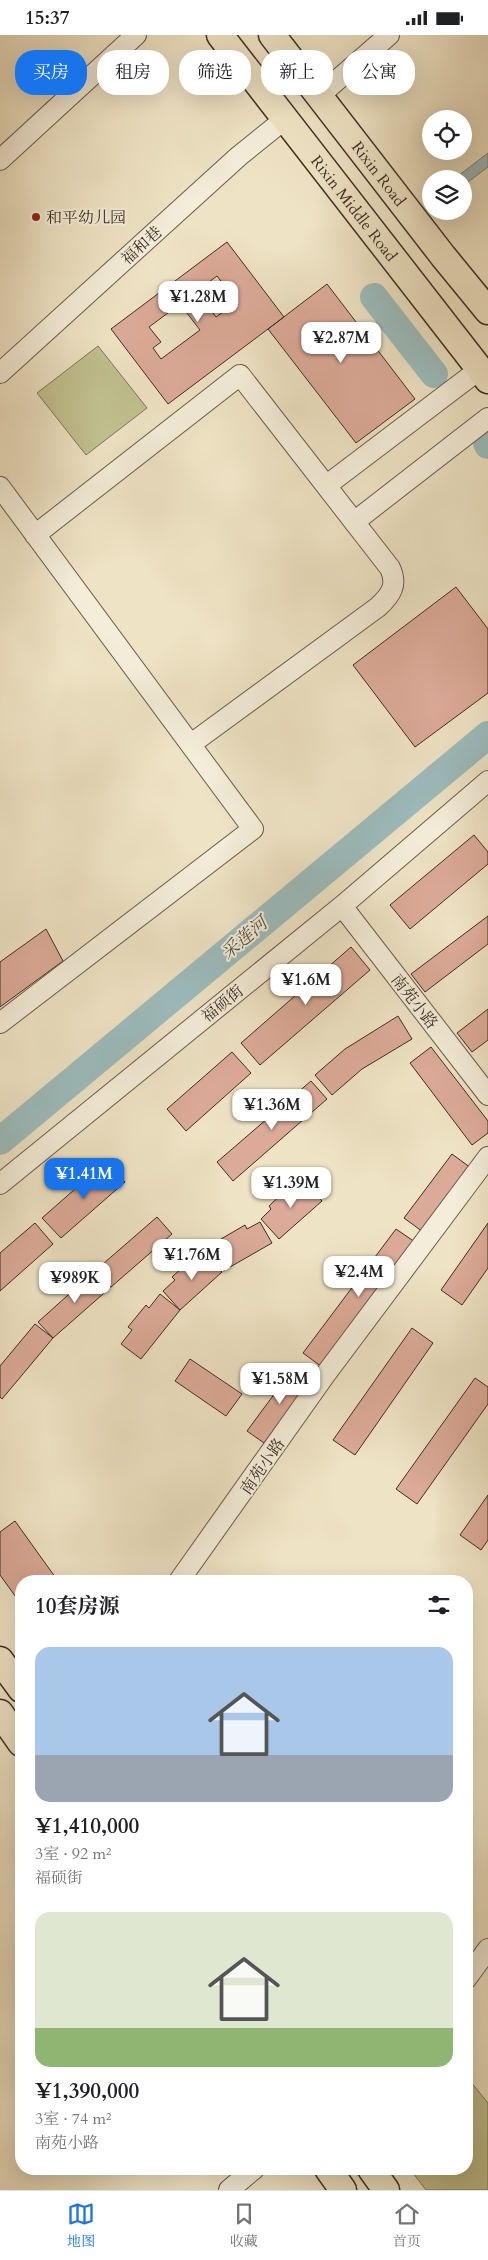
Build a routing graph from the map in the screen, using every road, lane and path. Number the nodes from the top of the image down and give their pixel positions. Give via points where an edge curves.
1 (136, 35) edge
2 (220, 35) edge
3 (272, 35) edge
4 (389, 35) edge
5 (319, 96) junction
6 (285, 119) junction
7 (0, 161) edge
8 (424, 231) junction
9 (389, 253) junction
10 (488, 311) edge
11 (0, 373) edge
12 (484, 375) edge
13 (488, 418) edge
14 (327, 485) junction
15 (0, 487) edge
16 (354, 522) junction
17 (36, 535) junction
18 (191, 744) junction
19 (488, 781) edge
20 (342, 906) junction
21 (0, 1023) edge
22 (488, 1095) edge
23 (488, 1157) edge
24 (0, 1185) edge
25 (183, 1575) edge
26 (0, 1660) edge
27 (15, 1681) edge
28 (0, 1713) edge
29 (15, 1734) edge
30 (488, 1949) edge
31 (473, 1969) edge
32 (247, 2175) edge
33 (332, 2175) edge
34 (375, 2175) edge
35 (229, 2190) edge
36 (343, 2190) edge
37 (386, 2190) edge

1 - 7 street
2 - 6 main road, Rixin Middle Road
3 - 5 main road, Rixin Road
4 - 5 street
5 - 8 main road, Rixin Road
6 - 9 main road, Rixin Middle Road
6 - 11 street, 福和巷 via 239,156
8 - 9 main road via 426,250 419,260 402,264
8 - 10 main road, Rixin Road
9 - 12 main road, Rixin Middle Road
12 - 14 street
13 - 16 street
14 - 16 street
14 - 17 street via 240,375
15 - 17 street
16 - 18 street via 390,568 394,585 390,596
17 - 18 street
18 - 21 street via 253,829
19 - 20 street, 福硕街
20 - 22 street, 南苑小路
20 - 24 street, 福硕街
23 - 25 street, 南苑小路 via 325,1375
26 - 27 main road
28 - 29 main road
30 - 31 street
32 - 35 street
33 - 36 main road
34 - 37 main road

